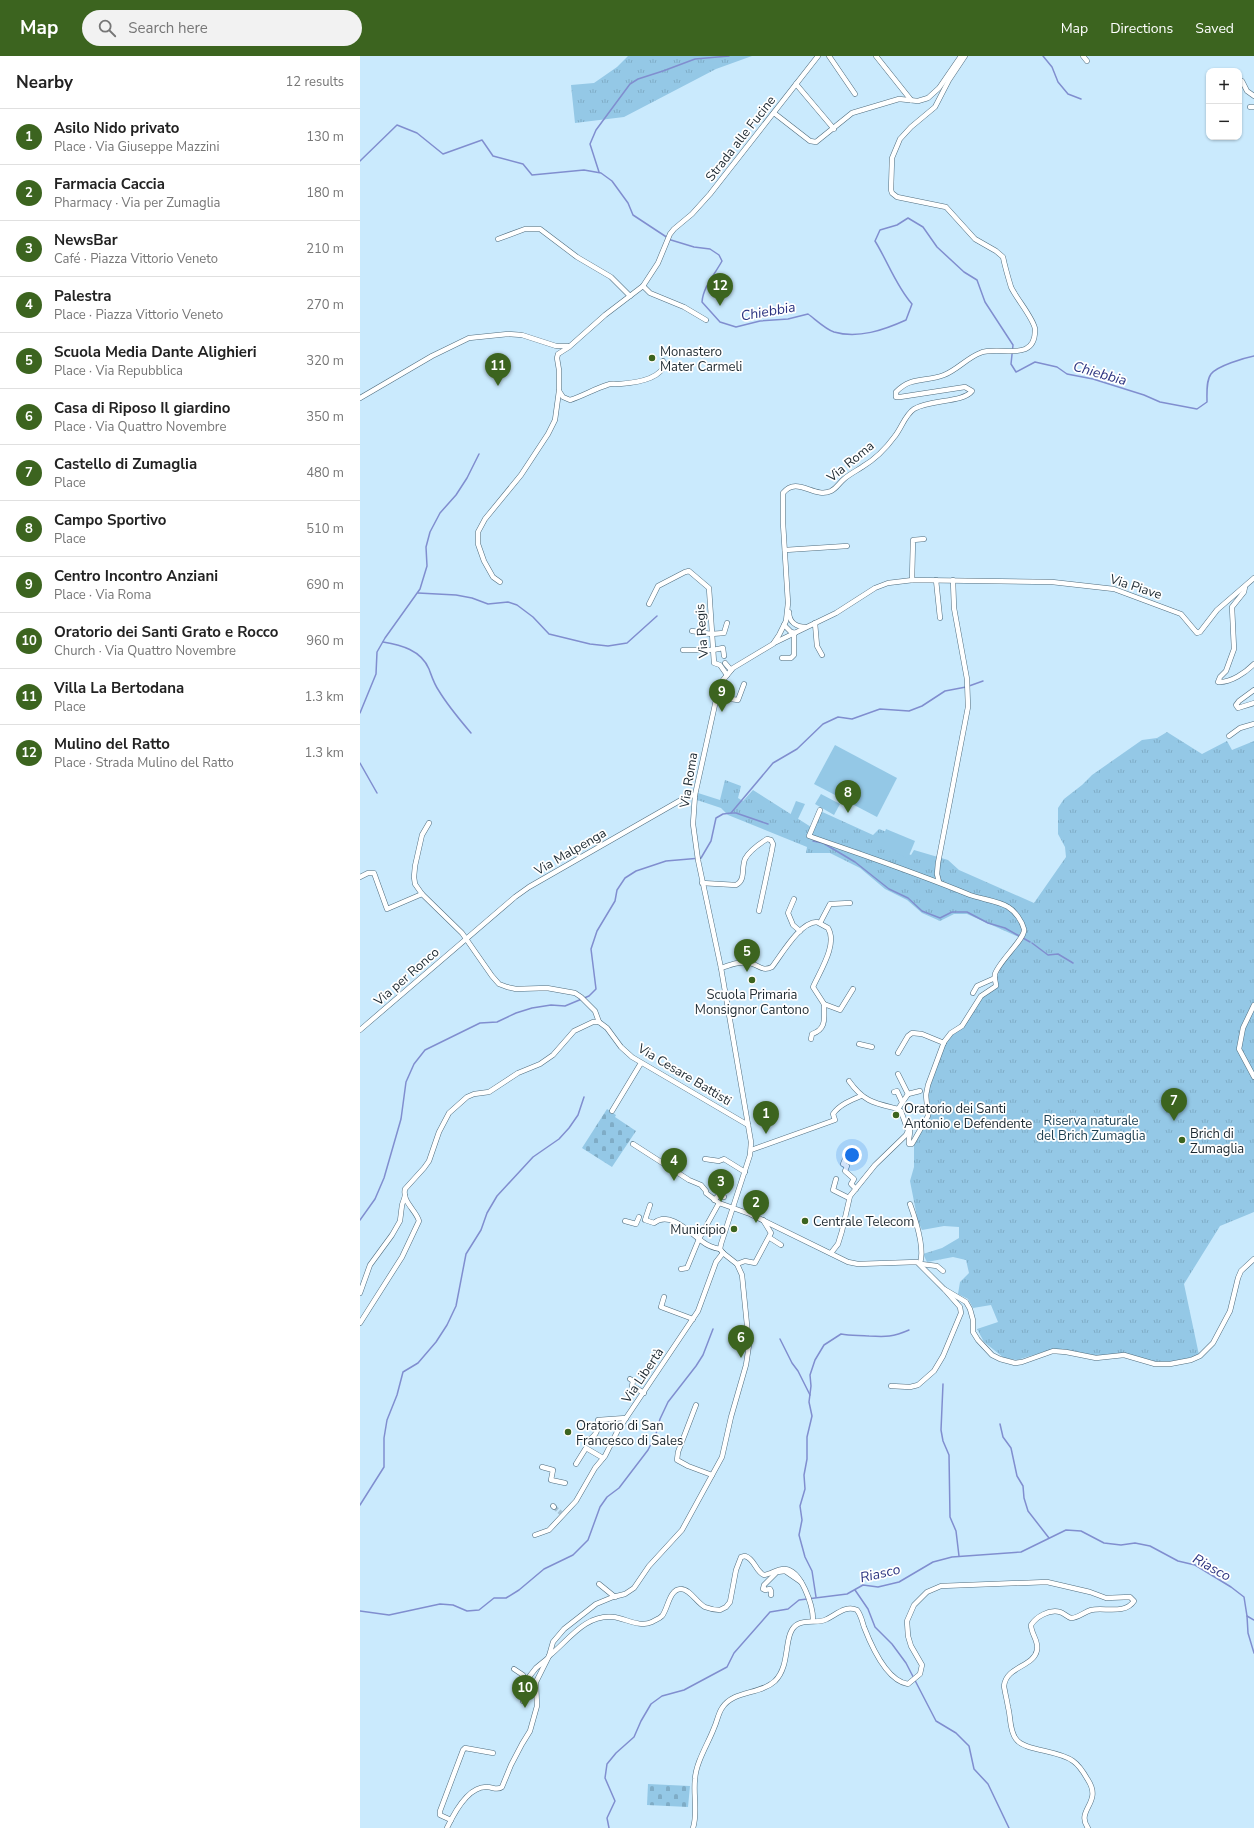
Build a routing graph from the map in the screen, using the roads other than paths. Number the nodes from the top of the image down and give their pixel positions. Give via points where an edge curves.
1 (818, 56) edge
2 (829, 56) edge
3 (876, 56) edge
4 (961, 56) edge
5 (965, 56) edge
6 (1083, 56) edge
7 (1087, 61) dead end
8 (1242, 81) dead end
9 (796, 84) junction
10 (855, 94) dead end
11 (1254, 96) edge
12 (910, 100) junction
13 (774, 113) junction
14 (834, 129) junction
15 (498, 239) dead end
16 (643, 286) junction
17 (630, 296) junction
18 (706, 320) dead end
19 (570, 346) junction
20 (663, 361) dead end
21 (559, 391) junction
22 (360, 398) edge
23 (924, 539) dead end
24 (847, 546) dead end
25 (785, 550) junction
26 (1254, 578) edge
27 (912, 580) junction
28 (936, 580) junction
29 (952, 580) junction
30 (500, 582) dead end
31 (1246, 585) junction
32 (788, 603) junction
33 (649, 604) dead end
34 (940, 618) dead end
35 (727, 623) dead end
36 (816, 623) junction
37 (794, 624) junction
38 (784, 625) junction
39 (808, 627) junction
40 (692, 631) dead end
41 (795, 633) junction
42 (711, 634) junction
43 (773, 644) junction
44 (683, 650) dead end
45 (712, 650) junction
46 (724, 656) dead end
47 (822, 656) dead end
48 (782, 658) dead end
49 (725, 663) dead end
50 (1254, 664) edge
51 (731, 670) junction
52 (727, 675) junction
53 (744, 684) dead end
54 (1254, 690) edge
55 (717, 696) junction
56 (1254, 703) edge
57 (1254, 724) edge
58 (1229, 736) dead end
59 (695, 795) junction
60 (820, 810) dead end
61 (429, 823) dead end
62 (360, 877) edge
63 (939, 882) junction
64 (702, 884) junction
65 (422, 894) junction
66 (794, 899) dead end
67 (850, 903) dead end
68 (759, 911) dead end
69 (820, 923) junction
70 (800, 931) junction
71 (466, 940) junction
72 (720, 968) junction
73 (994, 978) junction
74 (854, 989) dead end
75 (973, 993) dead end
76 (824, 1004) junction
77 (1254, 1004) edge
78 (599, 1022) junction
79 (360, 1030) edge
80 (811, 1039) dead end
81 (944, 1043) junction
82 (859, 1044) dead end
83 (872, 1047) dead end
84 (898, 1053) dead end
85 (642, 1062) junction
86 (898, 1074) dead end
87 (1254, 1076) edge
88 (849, 1082) dead end
89 (920, 1091) dead end
90 (894, 1092) dead end
91 (908, 1094) junction
92 (861, 1096) junction
93 (902, 1102) junction
94 (898, 1109) junction
95 (612, 1111) dead end
96 (748, 1125) junction
97 (906, 1125) junction
98 (633, 1144) dead end
99 (751, 1150) junction
100 (706, 1159) dead end
101 (845, 1159) dead end
102 (745, 1172) junction
103 (836, 1179) dead end
104 (856, 1189) junction
105 (405, 1196) junction
106 (724, 1197) dead end
107 (849, 1198) junction
108 (716, 1202) junction
109 (910, 1204) dead end
110 (650, 1206) dead end
111 (733, 1209) junction
112 (639, 1218) dead end
113 (763, 1220) junction
114 (625, 1221) dead end
115 (770, 1238) junction
116 (699, 1239) junction
117 (781, 1245) dead end
118 (722, 1251) junction
119 (831, 1253) junction
120 (1254, 1259) edge
121 (737, 1264) junction
122 (920, 1264) junction
123 (681, 1269) dead end
124 (943, 1271) dead end
125 (944, 1289) junction
126 (360, 1293) edge
127 (664, 1297) dead end
128 (693, 1319) junction
129 (360, 1323) edge
130 (630, 1379) dead end
131 (891, 1386) dead end
132 (644, 1393) junction
133 (696, 1405) dead end
134 (626, 1418) junction
135 (587, 1441) dead end
136 (603, 1458) junction
137 (576, 1464) dead end
138 (542, 1468) dead end
139 (712, 1475) junction
140 (565, 1483) dead end
141 (535, 1535) dead end
142 (801, 1582) junction
143 (599, 1584) dead end
144 (771, 1595) dead end
145 (615, 1596) junction
146 (813, 1620) junction
147 (549, 1657) junction
148 (514, 1669) dead end
149 (525, 1682) junction
150 (523, 1701) dead end
151 (493, 1753) dead end
152 (451, 1820) junction
153 (447, 1828) edge
154 (693, 1828) edge
155 (1088, 1828) edge

1 - 9 street, Strada alle Fucine
2 - 10 street
3 - 12 street
4 - 12 street via 932,95 923,100
5 - 25 street, Via Roma via 935,107 900,139 892,158 891,190 897,197 946,207 975,239 1000,253 1012,288 1035,327 1031,346 1020,352 989,350 979,353 942,376 908,382 901,387 896,396 960,388 969,388 972,391 965,397 937,401 913,409 907,414 895,436 874,459 851,474 836,489 823,493 795,485 786,489 783,493
6 - 7 street
8 - 11 street
9 - 13 street, Strada alle Fucine
9 - 14 street
12 - 14 street via 899,99 852,113
13 - 14 street via 814,142
13 - 16 street, Strada alle Fucine via 710,194 670,234 658,263
15 - 17 street via 525,229 540,229 577,257 611,277
16 - 17 street, Strada alle Fucine
16 - 18 street via 650,293
17 - 19 street, Strada alle Fucine
19 - 21 street, Strada alle Fucine via 558,356
19 - 22 street via 556,346 522,335 469,338 432,356
20 - 21 street via 665,364 659,374 649,378 609,384 570,400 563,397
21 - 30 street via 555,420 548,434 478,532 478,544 484,561 493,577
23 - 27 street via 913,540
24 - 25 street
25 - 32 street, Via Roma
26 - 31 street, Via Piave
27 - 28 street, Via Piave
27 - 36 street, Via Piave via 875,588 848,607
28 - 29 street, Via Piave
28 - 34 street
29 - 31 street, Via Piave via 1052,582 1114,589 1181,614 1197,633 1217,610
29 - 63 street via 954,608 967,679 968,707 938,863
31 - 50 street via 1244,592 1232,607 1234,649 1226,671 1218,682 1241,675
32 - 37 street via 789,616
32 - 38 street, Via Roma
33 - 42 street, Via Regis via 658,586 689,571 708,588
35 - 42 street via 724,632
36 - 39 street, Via Piave
36 - 47 street via 817,646
37 - 38 street
37 - 39 street
38 - 41 street via 790,632
38 - 43 street, Via Roma via 780,636
39 - 41 street, Via Piave
40 - 42 street
41 - 43 street, Via Piave
41 - 48 street via 794,655 791,658
42 - 45 street, Via Regis
43 - 51 street, Via Roma
44 - 45 street
45 - 46 street via 723,648
45 - 52 street, Via Regis via 714,663
49 - 51 street
51 - 52 street, Via Roma
52 - 55 street, Via Roma
53 - 55 street via 738,700
54 - 56 street via 1236,705 1238,708
55 - 59 street, Via Roma
57 - 58 street via 1240,728
59 - 64 street, Via Roma via 693,824
59 - 71 street, Via Malpenga via 688,796 529,887 503,906
60 - 63 street via 809,836
61 - 65 street via 422,835 414,877 415,884
62 - 65 street via 374,873 387,909
63 - 73 street via 1008,907 1019,919 1024,933
64 - 68 street via 736,885 742,879 745,860 749,854 766,839 771,840 773,844
64 - 72 street, Via Roma
65 - 71 street via 462,932
66 - 70 street via 788,913 793,925
67 - 69 street via 830,904
69 - 70 street via 812,922
69 - 76 street via 828,928 832,939 831,947 813,987
70 - 72 street via 768,969 750,963
71 - 78 street, Via Cesare Battisti via 499,984 516,989 547,988 575,993 595,1011
71 - 79 street, Via per Ronco
72 - 96 street, Via Roma
73 - 75 street via 977,986
73 - 81 street via 996,986 981,996 962,1026
74 - 76 street via 840,1010
76 - 80 street via 822,1028 812,1034
77 - 87 street via 1243,1028 1239,1049
78 - 85 street, Via Cesare Battisti via 607,1028 621,1047
78 - 105 street via 593,1022 574,1031 553,1055 540,1064 518,1073 489,1092 466,1097 445,1120 424,1168 405,1189
81 - 84 street via 922,1034 912,1033
81 - 97 street via 928,1084 928,1116 912,1144 909,1144 909,1125
82 - 83 street
85 - 95 street
85 - 96 street, Via Cesare Battisti
86 - 91 street
88 - 92 street
89 - 91 street
90 - 93 street via 897,1091
91 - 93 street
92 - 94 street
92 - 99 street via 836,1110 833,1114 834,1120
93 - 94 street
94 - 97 street
96 - 99 street, Via Roma
97 - 104 street via 906,1135 875,1165
98 - 108 street via 689,1180 701,1184
99 - 102 street, Via Roma
100 - 102 street via 724,1159
101 - 104 street via 842,1164 847,1166 845,1170 854,1179 851,1184
102 - 111 street, Via Roma
103 - 107 street via 833,1190
104 - 107 street
105 - 126 street via 400,1221 370,1265
105 - 129 street via 411,1209 417,1213 419,1221 402,1257
106 - 108 street via 718,1196
107 - 119 street via 838,1244
108 - 111 street
108 - 116 street via 715,1210
109 - 122 street via 918,1233
110 - 116 street via 645,1219 654,1223 665,1218 692,1232
111 - 113 street
111 - 118 street, Via Roma
112 - 114 street via 636,1224
113 - 115 street via 771,1233
113 - 119 street
115 - 117 street
115 - 121 street via 765,1242 755,1264 745,1261
116 - 118 street
116 - 123 street via 687,1268
118 - 121 street
118 - 128 street, Via Libertà via 702,1304
119 - 122 street via 853,1264 907,1261
120 - 125 street via 1240,1274 1230,1311 1213,1343 1200,1356 1170,1364 1155,1364 1124,1355 1096,1358 1053,1351 1022,1362 1008,1362 982,1347 973,1332 973,1320 966,1302
121 - 139 street via 742,1275 748,1355 722,1457
122 - 124 street via 938,1266
122 - 125 street
125 - 131 street via 960,1308 961,1313 938,1366 918,1385
127 - 128 street via 661,1307
128 - 132 street, Via Libertà
130 - 132 street via 633,1381 632,1386
132 - 134 street, Via Libertà
133 - 139 street via 677,1460
134 - 135 street via 598,1420 599,1427 594,1436
134 - 136 street, Via Libertà
136 - 137 street via 586,1448
136 - 141 street, Via Libertà via 576,1501 549,1530
138 - 140 street via 553,1470 550,1480
139 - 145 street via 682,1530 649,1566 634,1588 625,1594
142 - 144 street via 785,1571 777,1572 764,1585 763,1589 770,1589
142 - 146 street
142 - 147 street via 794,1572 784,1568 764,1575 759,1573 752,1560 744,1556 738,1564 730,1602 726,1607 720,1610 705,1607 687,1592 677,1590 657,1620 648,1624 605,1617 586,1623
143 - 145 street
145 - 147 street via 596,1604 564,1629 553,1642
146 - 154 street via 791,1629 786,1662 774,1681 764,1689 730,1700 722,1708 694,1778
146 - 155 street via 824,1621 843,1609 857,1610 880,1661 895,1678 908,1684 920,1674 922,1666 911,1646 907,1621 914,1605 934,1588 956,1584 1005,1585 1047,1582 1106,1598 1132,1597 1132,1604 1114,1610 1092,1610 1072,1618 1053,1611 1038,1618 1031,1626 1038,1647 1036,1655 1004,1680 1011,1728 1017,1741 1069,1758 1080,1767 1089,1781 1094,1794 1084,1818
147 - 149 street
147 - 152 street via 536,1682 537,1706 530,1732 522,1743 502,1787 498,1789 487,1786 474,1789
148 - 149 street via 523,1675
149 - 150 street
151 - 152 street via 465,1748 463,1750 440,1811 440,1815
152 - 153 street

